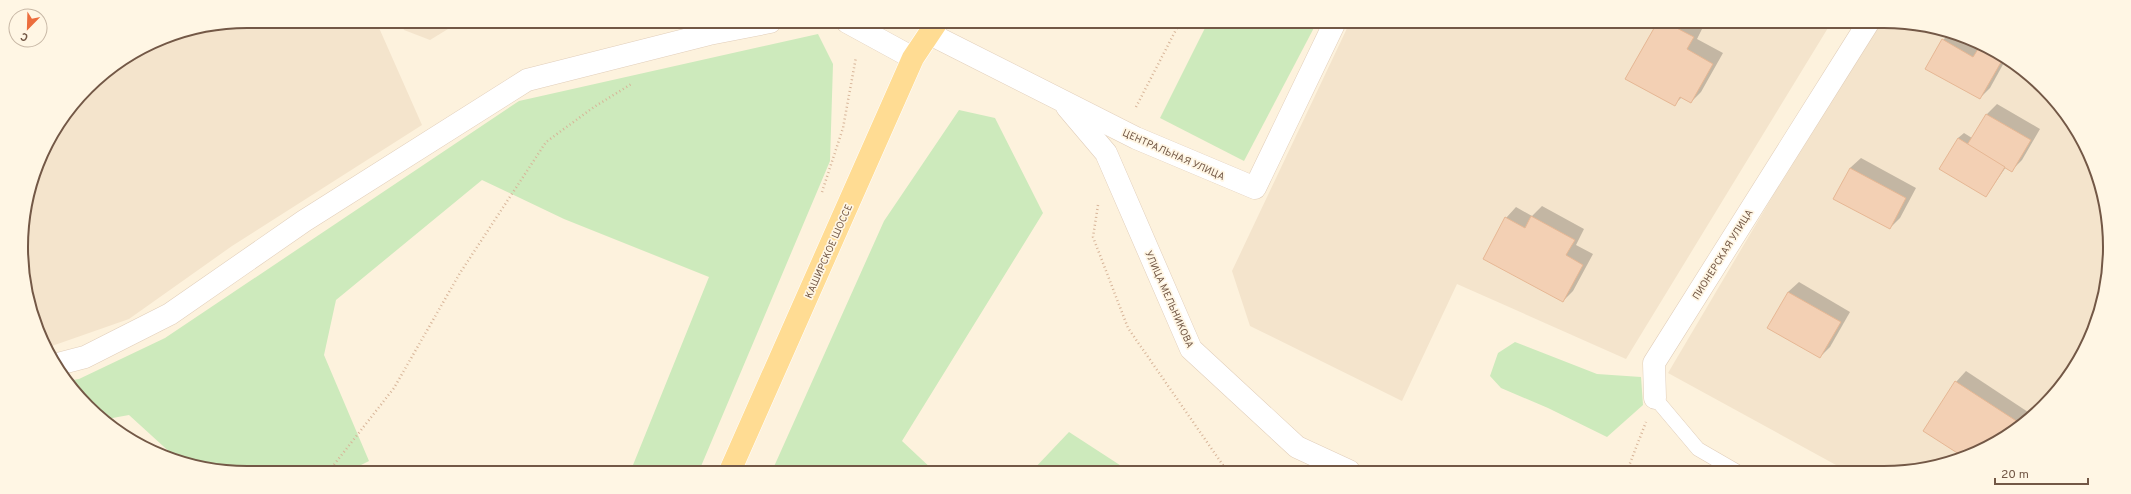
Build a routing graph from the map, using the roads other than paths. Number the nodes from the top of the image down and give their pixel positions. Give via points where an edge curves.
1 (740, 28) edge
2 (858, 28) edge
3 (933, 28) edge
4 (937, 28) edge
5 (1332, 28) edge
6 (1865, 28) edge
7 (913, 58) junction
8 (1060, 99) junction
9 (61, 363) edge
10 (1655, 398) joint
11 (732, 466) edge
12 (1338, 466) edge
13 (1727, 466) edge

1 - 9 street via 528,80 304,221 170,314 85,357
2 - 7 street
3 - 7 main road, КАШИРСКОЕ ШОССЕ
4 - 8 street, ЦЕНТРАЛЬНАЯ УЛИЦА
5 - 8 street, ЦЕНТРАЛЬНАЯ УЛИЦА via 1255,188 1136,138
6 - 10 street, ПИОНЕРСКАЯ УЛИЦА via 1654,363
7 - 11 main road, КАШИРСКОЕ ШОССЕ
8 - 12 street, УЛИЦА МЕЛЬНИКОВА via 1106,153 1191,349 1297,447
10 - 13 lane via 1698,449

